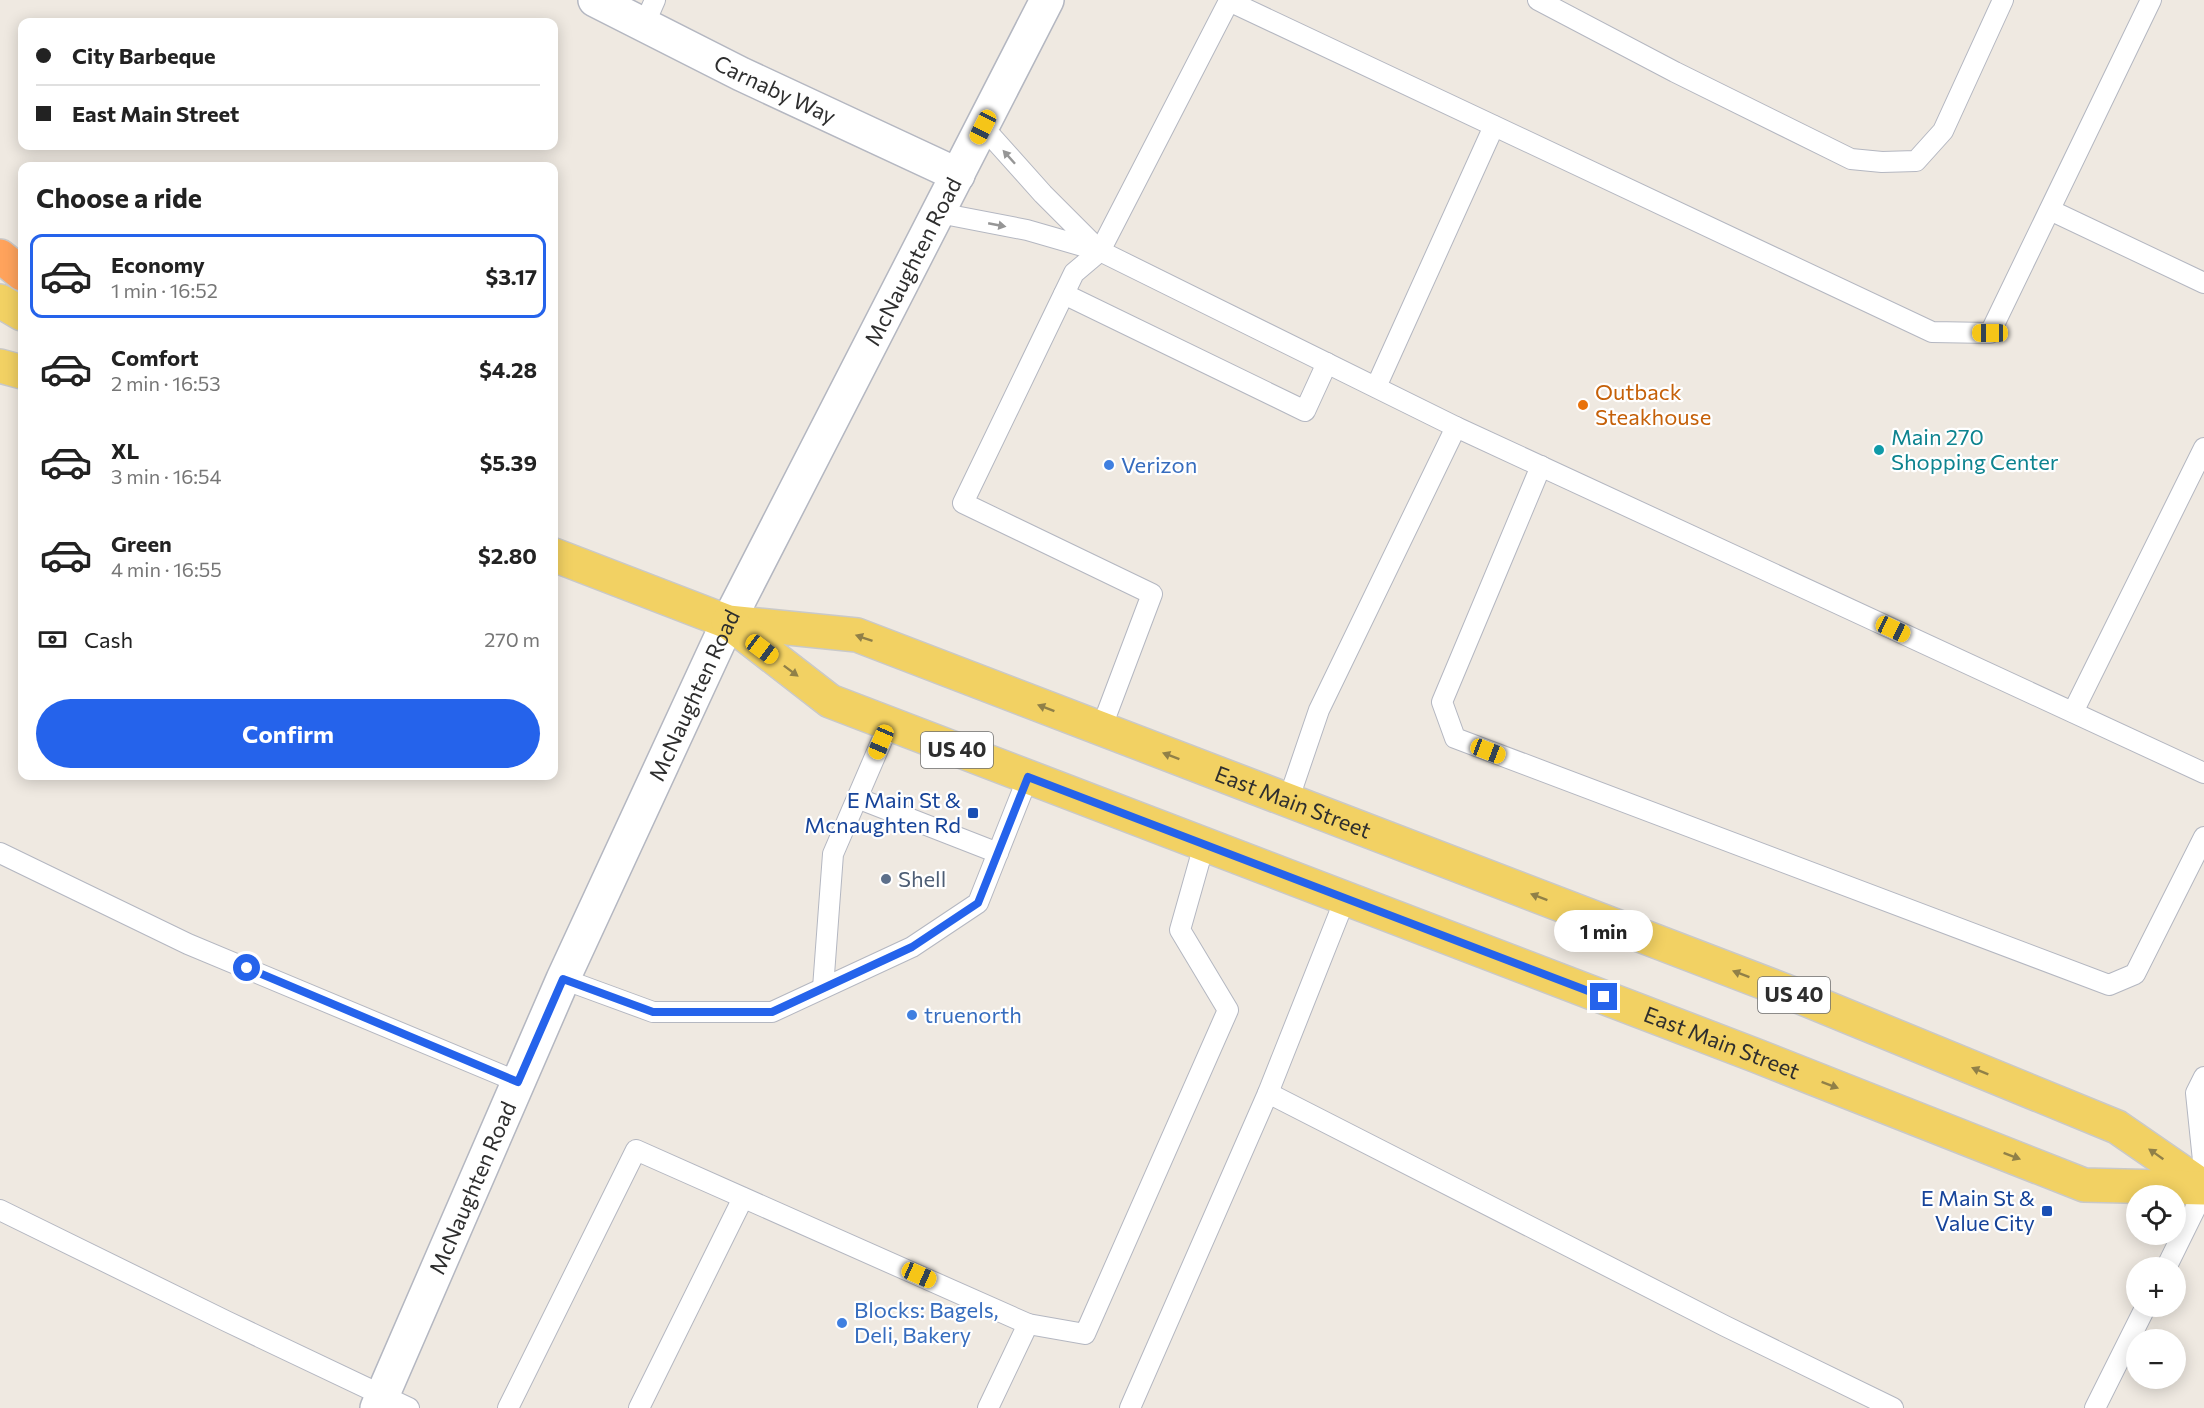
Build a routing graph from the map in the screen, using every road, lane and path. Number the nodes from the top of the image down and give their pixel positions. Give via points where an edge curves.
1 (595, 0) edge
2 (1047, 0) edge
3 (1538, 0) edge
4 (2003, 0) edge
5 (2151, 0) edge
6 (650, 12) edge
7 (1494, 126) junction
8 (983, 127) junction
9 (958, 175) junction
10 (2050, 210) junction
11 (939, 213) junction
12 (1100, 251) junction
13 (0, 256) edge
14 (18, 271) edge
15 (2204, 283) edge
16 (1064, 294) junction
17 (0, 301) edge
18 (18, 312) edge
19 (1327, 363) junction
20 (0, 366) edge
21 (18, 371) edge
22 (1376, 387) junction
23 (1456, 426) junction
24 (2204, 448) edge
25 (1541, 466) junction
26 (558, 557) edge
27 (728, 622) junction
28 (2073, 712) junction
29 (889, 724) junction
30 (1101, 729) junction
31 (2204, 773) edge
32 (1028, 777) junction
33 (857, 798) junction
34 (1288, 801) junction
35 (2204, 837) edge
36 (1204, 846) junction
37 (0, 853) edge
38 (998, 853) junction
39 (1345, 899) junction
40 (563, 979) junction
41 (823, 988) junction
42 (2204, 1077) edge
43 (518, 1082) junction
44 (1268, 1093) junction
45 (2204, 1170) edge
46 (2204, 1189) edge
47 (743, 1198) junction
48 (0, 1210) edge
49 (2171, 1257) edge
50 (2140, 1317) edge
51 (1028, 1324) junction
52 (390, 1403) edge
53 (508, 1408) edge
54 (639, 1408) edge
55 (988, 1408) edge
56 (1130, 1408) edge
57 (1893, 1408) edge
58 (2095, 1408) edge

1 - 6 street, Carnaby Way
2 - 8 street, McNaughten Road
3 - 4 lane via 1851,159 1882,162 1916,160 1943,131
5 - 10 lane
6 - 9 street, Carnaby Way via 741,74
7 - 10 lane via 1932,332 1990,333
7 - 12 lane via 1229,1
7 - 22 lane
8 - 9 street, McNaughten Road
12 -> 8 lane via 1042,194
9 - 11 street, McNaughten Road
10 - 15 lane
11 -> 12 lane via 1027,230
11 - 27 street, McNaughten Road
12 - 16 lane via 1074,273
12 - 19 lane
13 - 14 highway
16 - 19 lane via 1305,411
16 - 30 lane via 963,503 1152,594
17 - 18 main road
19 - 22 lane
20 - 21 main road
22 - 23 lane
23 - 25 lane
23 - 34 lane via 1318,710
24 - 28 lane
25 - 28 lane
25 - 35 lane via 1442,702 1455,738 2109,985 2135,974
26 - 27 main road, East Main Street / US 40
27 -> 29 main road, East Main Street / US 40 via 830,701
30 -> 27 main road, East Main Street / US 40 via 857,635
27 - 40 street, McNaughten Road
28 - 31 lane
29 - 32 main road, East Main Street / US 40
29 - 33 lane
34 -> 30 main road, East Main Street / US 40
32 - 36 main road, East Main Street / US 40
32 - 38 lane
33 - 38 lane
33 - 41 lane via 833,854
46 -> 34 main road, East Main Street / US 40 via 2117,1127 1783,990
36 - 39 main road, East Main Street / US 40
36 - 51 lane via 1180,930 1228,1010 1085,1334
37 - 43 lane via 188,944
38 - 41 lane via 978,903 912,947
39 - 44 lane
39 -> 46 main road, East Main Street / US 40 via 2084,1185
40 - 41 lane via 653,1012 772,1012
40 - 43 street, McNaughten Road
42 - 45 lane via 2196,1093
43 - 52 street, McNaughten Road
44 - 56 lane
44 - 57 lane
46 - 49 lane
47 - 51 lane
47 - 53 lane via 636,1150
47 - 54 lane
48 - 52 lane
50 - 58 lane
51 - 55 lane

